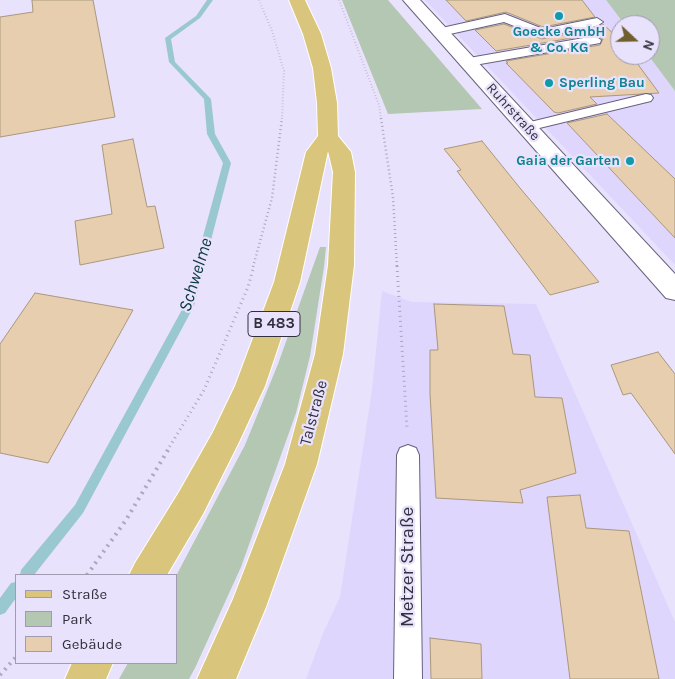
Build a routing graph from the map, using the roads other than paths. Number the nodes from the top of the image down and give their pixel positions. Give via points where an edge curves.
1 (297, 0) edge
2 (411, 0) edge
3 (597, 22) dead end
4 (441, 32) junction
5 (595, 40) dead end
6 (469, 62) junction
7 (646, 98) dead end
8 (526, 127) junction
9 (328, 136) junction
10 (675, 292) edge
11 (408, 454) road end
12 (148, 574) edge
13 (93, 664) edge
14 (84, 679) edge
15 (216, 679) edge
16 (408, 679) edge

1 - 9 main road, Talstraße via 322,68
2 - 4 street, Ruhrstraße
3 - 4 lane via 542,33 505,18
4 - 6 street, Ruhrstraße
5 - 6 lane
6 - 8 street, Ruhrstraße
7 - 8 lane
8 - 10 street, Ruhrstraße
9 - 12 main road, B 483 via 317,152 288,282 250,386 191,504
9 - 15 main road, Talstraße via 340,152 344,180 341,265 329,354 293,487 248,607
11 - 16 lane, Metzer Straße
13 - 14 main road

